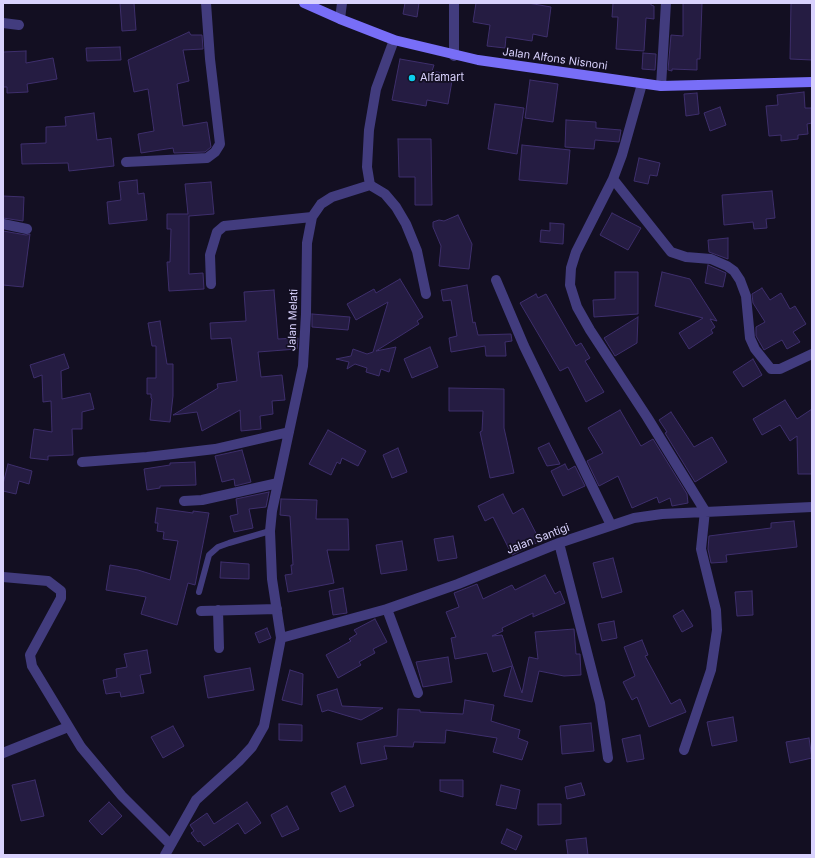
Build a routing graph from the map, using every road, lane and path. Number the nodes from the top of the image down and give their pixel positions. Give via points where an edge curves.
1 (206, 3) edge
2 (304, 3) edge
3 (342, 3) edge
4 (454, 3) edge
5 (666, 3) edge
6 (340, 20) junction
7 (3, 22) edge
8 (19, 25) dead end
9 (394, 40) junction
10 (454, 56) junction
11 (812, 82) edge
12 (642, 84) junction
13 (661, 86) junction
14 (126, 162) dead end
15 (613, 179) junction
16 (370, 185) junction
17 (312, 217) junction
18 (3, 224) edge
19 (27, 229) dead end
20 (496, 280) dead end
21 (211, 284) dead end
22 (426, 294) dead end
23 (812, 354) edge
24 (289, 432) junction
25 (82, 462) dead end
26 (278, 482) junction
27 (184, 501) dead end
28 (812, 507) edge
29 (705, 511) junction
30 (611, 525) junction
31 (270, 531) junction
32 (559, 543) junction
33 (3, 577) edge
34 (199, 592) dead end
35 (387, 609) junction
36 (218, 610) junction
37 (277, 610) junction
38 (201, 611) dead end
39 (281, 638) junction
40 (219, 648) dead end
41 (418, 693) dead end
42 (68, 727) junction
43 (684, 750) dead end
44 (3, 753) edge
45 (608, 758) dead end
46 (170, 844) junction
47 (165, 855) edge

1 - 14 street via 220,144 207,158
2 - 6 main road, Jalan Alfons Nisnoni
3 - 6 street
4 - 10 street
5 - 13 street
6 - 9 main road, Jalan Alfons Nisnoni
7 - 8 street
9 - 10 main road, Jalan Alfons Nisnoni
9 - 16 street via 374,96 367,167
10 - 12 main road, Jalan Alfons Nisnoni
11 - 13 main road, Jalan Alfons Nisnoni
12 - 13 main road, Jalan Alfons Nisnoni
12 - 15 street
15 - 23 street via 671,252 711,259 734,271 746,296 750,338 755,349 771,369 780,369
15 - 29 street via 576,252 571,268 570,285 577,307 590,330
16 - 17 street, Jalan Melati via 332,197 321,204
16 - 22 street via 385,194 406,224 417,251
17 - 21 street via 224,226 217,232 210,255
17 - 24 street, Jalan Melati via 307,243 303,366
18 - 19 street
20 - 30 street via 524,346
24 - 25 street via 216,449
24 - 26 street, Jalan Melati
26 - 27 street via 202,500
26 - 31 street, Jalan Melati
28 - 29 street, Jalan Santigi
29 - 30 street, Jalan Santigi via 634,518
29 - 43 street via 701,548 716,610 717,630 711,670
30 - 32 street, Jalan Santigi
31 - 34 lane via 218,547 210,554
31 - 37 street, Jalan Melati via 272,579
32 - 35 street, Jalan Santigi via 458,584
32 - 45 street via 600,703
33 - 42 street via 48,581 62,591 61,598 30,655 32,666
35 - 39 street, Jalan Santigi
35 - 41 street
36 - 37 street
36 - 38 street
36 - 40 street
37 - 39 street, Jalan Melati
39 - 46 street, Jalan Melati via 264,726 252,747 196,800
42 - 44 street
42 - 46 street via 122,796
46 - 47 street, Jalan Melati

